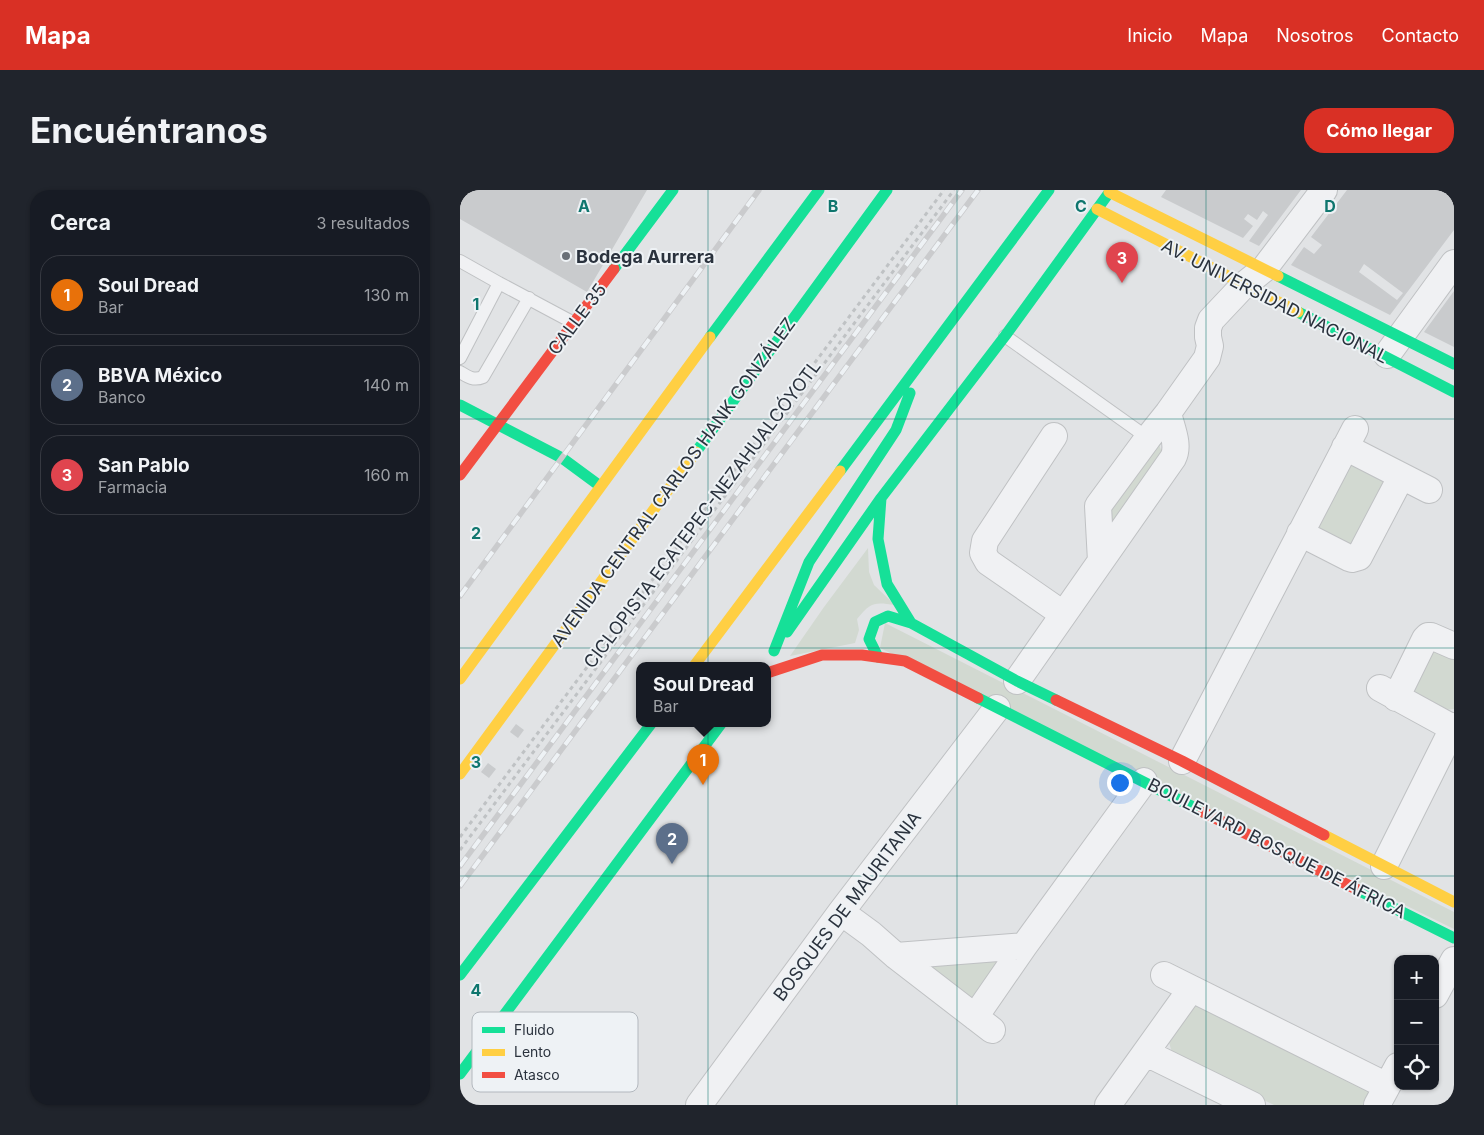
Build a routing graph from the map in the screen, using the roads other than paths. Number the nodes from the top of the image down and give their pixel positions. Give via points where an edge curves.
1 (673, 190) edge
2 (819, 190) edge
3 (887, 190) edge
4 (1049, 190) edge
5 (1324, 190) edge
6 (1110, 191) edge
7 (1097, 209) junction
8 (460, 261) edge
9 (1454, 263) edge
10 (1254, 277) junction
11 (499, 283) junction
12 (529, 298) junction
13 (574, 323) junction
14 (1005, 336) junction
15 (1392, 347) junction
16 (460, 358) edge
17 (1454, 364) edge
18 (915, 370) junction
19 (460, 372) edge
20 (1454, 392) edge
21 (460, 405) edge
22 (1168, 413) junction
23 (498, 424) junction
24 (1054, 436) dead end
25 (1148, 438) junction
26 (460, 475) edge
27 (1401, 477) junction
28 (600, 486) junction
29 (1429, 490) dead end
30 (881, 498) junction
31 (1300, 533) junction
32 (1101, 561) junction
33 (1063, 614) junction
34 (911, 623) junction
35 (1454, 646) edge
36 (774, 651) junction
37 (878, 657) junction
38 (697, 662) edge
39 (766, 662) edge
40 (771, 672) edge
41 (460, 679) edge
42 (1017, 681) junction
43 (997, 708) junction
44 (649, 727) edge
45 (719, 727) edge
46 (1453, 727) edge
47 (1182, 761) junction
48 (460, 774) edge
49 (1144, 781) junction
50 (1384, 866) junction
51 (1454, 902) edge
52 (841, 912) junction
53 (1454, 938) edge
54 (1024, 946) junction
55 (896, 956) junction
56 (1454, 960) edge
57 (460, 975) edge
58 (1164, 975) dead end
59 (1439, 988) edge
60 (1191, 989) junction
61 (506, 1012) edge
62 (1146, 1053) junction
63 (472, 1058) edge
64 (460, 1074) edge
65 (1387, 1086) edge
66 (698, 1105) edge
67 (1108, 1105) edge
68 (1252, 1105) edge

1 - 13 main road, CALLE 35
2 - 28 main road
3 - 48 main road, AVENIDA CENTRAL CARLOS HANK GONZÁLEZ
4 - 18 main road
5 - 10 street
6 - 7 main road
6 - 10 main road, AV. UNIVERSIDAD NACIONAL
7 - 10 main road, AV. UNIVERSIDAD NACIONAL
7 - 14 main road
8 - 11 lane
9 - 15 street
10 - 15 main road, AV. UNIVERSIDAD NACIONAL
10 - 15 main road, AV. UNIVERSIDAD NACIONAL
10 - 22 street via 1211,320 1207,358
11 - 12 lane
11 - 16 lane
12 - 13 lane
12 - 19 lane via 483,377 471,378
13 - 23 main road, CALLE 35
14 - 25 lane
14 - 30 main road
15 - 17 main road, AV. UNIVERSIDAD NACIONAL
15 - 20 main road, AV. UNIVERSIDAD NACIONAL
18 - 36 main road via 909,398 896,430 809,562
18 - 38 main road
21 - 23 main road
22 - 25 street
22 - 32 street via 1176,454
23 - 26 main road, CALLE 35
23 - 28 main road via 562,458
24 - 33 street via 985,541 983,553 988,562
25 - 32 street via 1098,506
27 - 29 street
27 - 31 street via 1359,556 1349,558
27 - 31 street via 1350,438
28 - 41 main road
30 - 34 main road, BOULEVARD BOSQUE DE ÁFRICA via 878,539 887,584
30 - 36 main road
31 - 47 street
32 - 33 street
33 - 42 street
34 - 37 main road via 888,616 875,622 869,639
34 - 42 main road, BOULEVARD BOSQUE DE ÁFRICA
35 - 46 street via 1428,636 1388,693
36 - 39 main road
37 - 40 main road, BOULEVARD BOSQUE DE ÁFRICA via 822,655
37 - 43 main road, BOULEVARD BOSQUE DE ÁFRICA via 906,661
42 - 47 main road, BOULEVARD BOSQUE DE ÁFRICA
43 - 49 main road, BOULEVARD BOSQUE DE ÁFRICA
43 - 52 street, BOSQUES DE MAURITANIA
44 - 57 main road
45 - 61 main road
46 - 50 street
47 - 50 main road, BOULEVARD BOSQUE DE ÁFRICA
49 - 53 main road, BOULEVARD BOSQUE DE ÁFRICA
49 - 54 street
50 - 51 main road, BOULEVARD BOSQUE DE ÁFRICA
52 - 55 street
52 - 66 street, BOSQUES DE MAURITANIA
54 - 55 street
54 - 55 street via 984,1024
56 - 59 street
58 - 60 street
60 - 62 street
60 - 65 street
62 - 67 street
62 - 68 street
63 - 64 main road

